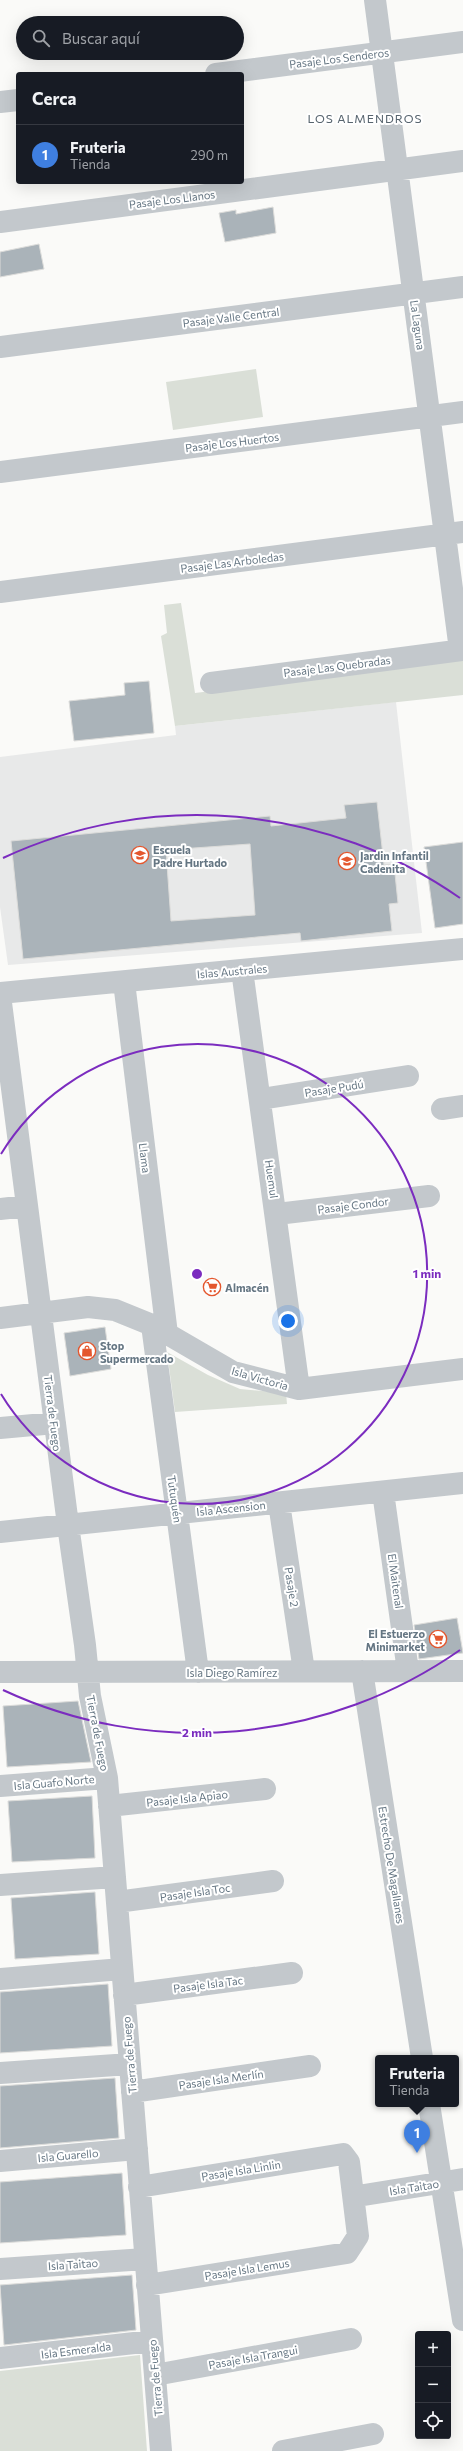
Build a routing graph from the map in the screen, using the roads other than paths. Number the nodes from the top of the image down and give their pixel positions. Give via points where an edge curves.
1 (375, 0) edge
2 (463, 42) edge
3 (382, 52) junction
4 (231, 72) edge
5 (16, 100) edge
6 (0, 102) edge
7 (463, 161) edge
8 (398, 170) junction
9 (0, 222) edge
10 (463, 287) edge
11 (414, 294) junction
12 (0, 348) edge
13 (463, 412) edge
14 (430, 416) junction
15 (0, 472) edge
16 (454, 533) edge
17 (0, 592) edge
18 (462, 650) edge
19 (211, 683) dead end
20 (463, 949) edge
21 (242, 970) junction
22 (124, 982) junction
23 (0, 994) edge
24 (408, 1076) dead end
25 (261, 1099) junction
26 (7, 1104) edge
27 (429, 1196) dead end
28 (26, 1206) junction
29 (0, 1209) edge
30 (277, 1214) junction
31 (40, 1313) junction
32 (0, 1318) edge
33 (160, 1330) junction
34 (463, 1369) edge
35 (299, 1389) junction
36 (54, 1423) junction
37 (0, 1428) edge
38 (463, 1483) edge
39 (383, 1492) junction
40 (279, 1503) junction
41 (177, 1514) junction
42 (68, 1525) junction
43 (0, 1532) edge
44 (304, 1671) junction
45 (362, 1671) junction
46 (408, 1671) junction
47 (463, 1671) edge
48 (0, 1672) edge
49 (88, 1672) junction
50 (198, 1672) junction
51 (107, 1778) junction
52 (0, 1786) edge
53 (264, 1789) dead end
54 (109, 1806) junction
55 (115, 1877) junction
56 (273, 1881) dead end
57 (0, 1885) edge
58 (117, 1902) junction
59 (122, 1969) junction
60 (292, 1973) dead end
61 (0, 1979) edge
62 (124, 1995) junction
63 (422, 2055) edge
64 (130, 2064) junction
65 (310, 2066) dead end
66 (0, 2073) edge
67 (132, 2092) junction
68 (429, 2107) edge
69 (136, 2149) junction
70 (0, 2161) edge
71 (463, 2179) edge
72 (442, 2183) junction
73 (139, 2187) junction
74 (364, 2195) dead end
75 (347, 2253) joint
76 (145, 2259) junction
77 (0, 2269) edge
78 (147, 2285) junction
79 (463, 2320) edge
80 (351, 2339) dead end
81 (152, 2341) junction
82 (0, 2358) edge
83 (155, 2375) junction
84 (373, 2434) dead end
85 (161, 2451) edge
86 (283, 2451) edge

1 - 3 street, La Laguna
2 - 3 street, Pasaje Los Senderos
3 - 4 street, Pasaje Los Senderos
3 - 8 street, La Laguna
5 - 6 street
7 - 8 street, Pasaje Los Llanos
8 - 9 street, Pasaje Los Llanos
8 - 11 street, La Laguna
10 - 11 street, Pasaje Valle Central
11 - 12 street, Pasaje Valle Central
11 - 14 street, La Laguna
13 - 14 street, Pasaje Los Huertos
14 - 15 street, Pasaje Los Huertos
14 - 16 street, La Laguna
16 - 17 street, Pasaje Las Arboledas
16 - 18 street, La Laguna
18 - 19 street, Pasaje Las Quebradas
20 - 21 street, Islas Australes
21 - 22 street, Islas Australes
21 - 25 street, Huemul
22 - 23 street, Islas Australes
22 - 33 street, Llama
23 - 26 street, Tierra de Fuego
24 - 25 street, Pasaje Pudú
25 - 30 street, Huemul
26 - 28 street, Tierra de Fuego
27 - 30 street, Pasaje Condor
28 - 29 street
28 - 31 street, Tierra de Fuego
30 - 35 street, Huemul
31 - 32 street, Isla Victoria
31 - 33 street, Isla Victoria via 88,1307 102,1308 115,1310
31 - 36 street, Tierra de Fuego
33 - 35 street, Isla Victoria via 232,1372
33 - 41 street, Tutuquén
34 - 35 street, Isla Victoria
36 - 37 street
36 - 42 street, Tierra de Fuego
38 - 39 street, Isla Ascension
39 - 40 street, Isla Ascension
39 - 46 street, El Maitenal
40 - 41 street, Isla Ascension
40 - 44 street, Pasaje 2
41 - 42 street, Isla Ascension
41 - 50 street, Tutuquén
42 - 43 street, Isla Ascension
42 - 49 street, Tierra de Fuego
44 - 45 street, Isla Diego Ramírez
44 - 50 street, Isla Diego Ramírez
45 - 46 street, Isla Diego Ramírez
45 - 63 street, Estrecho De Magallanes
46 - 47 street, Isla Diego Ramírez
48 - 49 street, Isla Diego Ramírez
49 - 50 street, Isla Diego Ramírez
49 - 51 street, Tierra de Fuego via 94,1720
51 - 52 street, Isla Guafo Norte
51 - 54 street, Tierra de Fuego
53 - 54 street, Pasaje Isla Apiao
54 - 55 street, Tierra de Fuego
55 - 57 street
55 - 58 street, Tierra de Fuego
56 - 58 street, Pasaje Isla Toc
58 - 59 street, Tierra de Fuego
59 - 61 street
59 - 62 street, Tierra de Fuego
60 - 62 street, Pasaje Isla Tac
62 - 64 street, Tierra de Fuego
64 - 66 street
64 - 67 street, Tierra de Fuego
65 - 67 street, Pasaje Isla Merlín
67 - 69 street, Tierra de Fuego
68 - 72 street
69 - 70 street, Isla Guarello
69 - 73 street, Tierra de Fuego
71 - 72 street, Isla Taitao
72 - 74 street, Isla Taitao
72 - 79 street
73 - 75 street, Pasaje Isla Linlin via 342,2154 349,2162 358,2236
73 - 76 street, Tierra de Fuego
75 - 78 street, Pasaje Isla Lemus
76 - 77 street, Isla Taitao
76 - 78 street, Tierra de Fuego
78 - 81 street, Tierra de Fuego
80 - 83 street, Pasaje Isla Trangui
81 - 82 street, Isla Esmeralda
81 - 83 street, Tierra de Fuego
83 - 85 street, Tierra de Fuego
84 - 86 street

